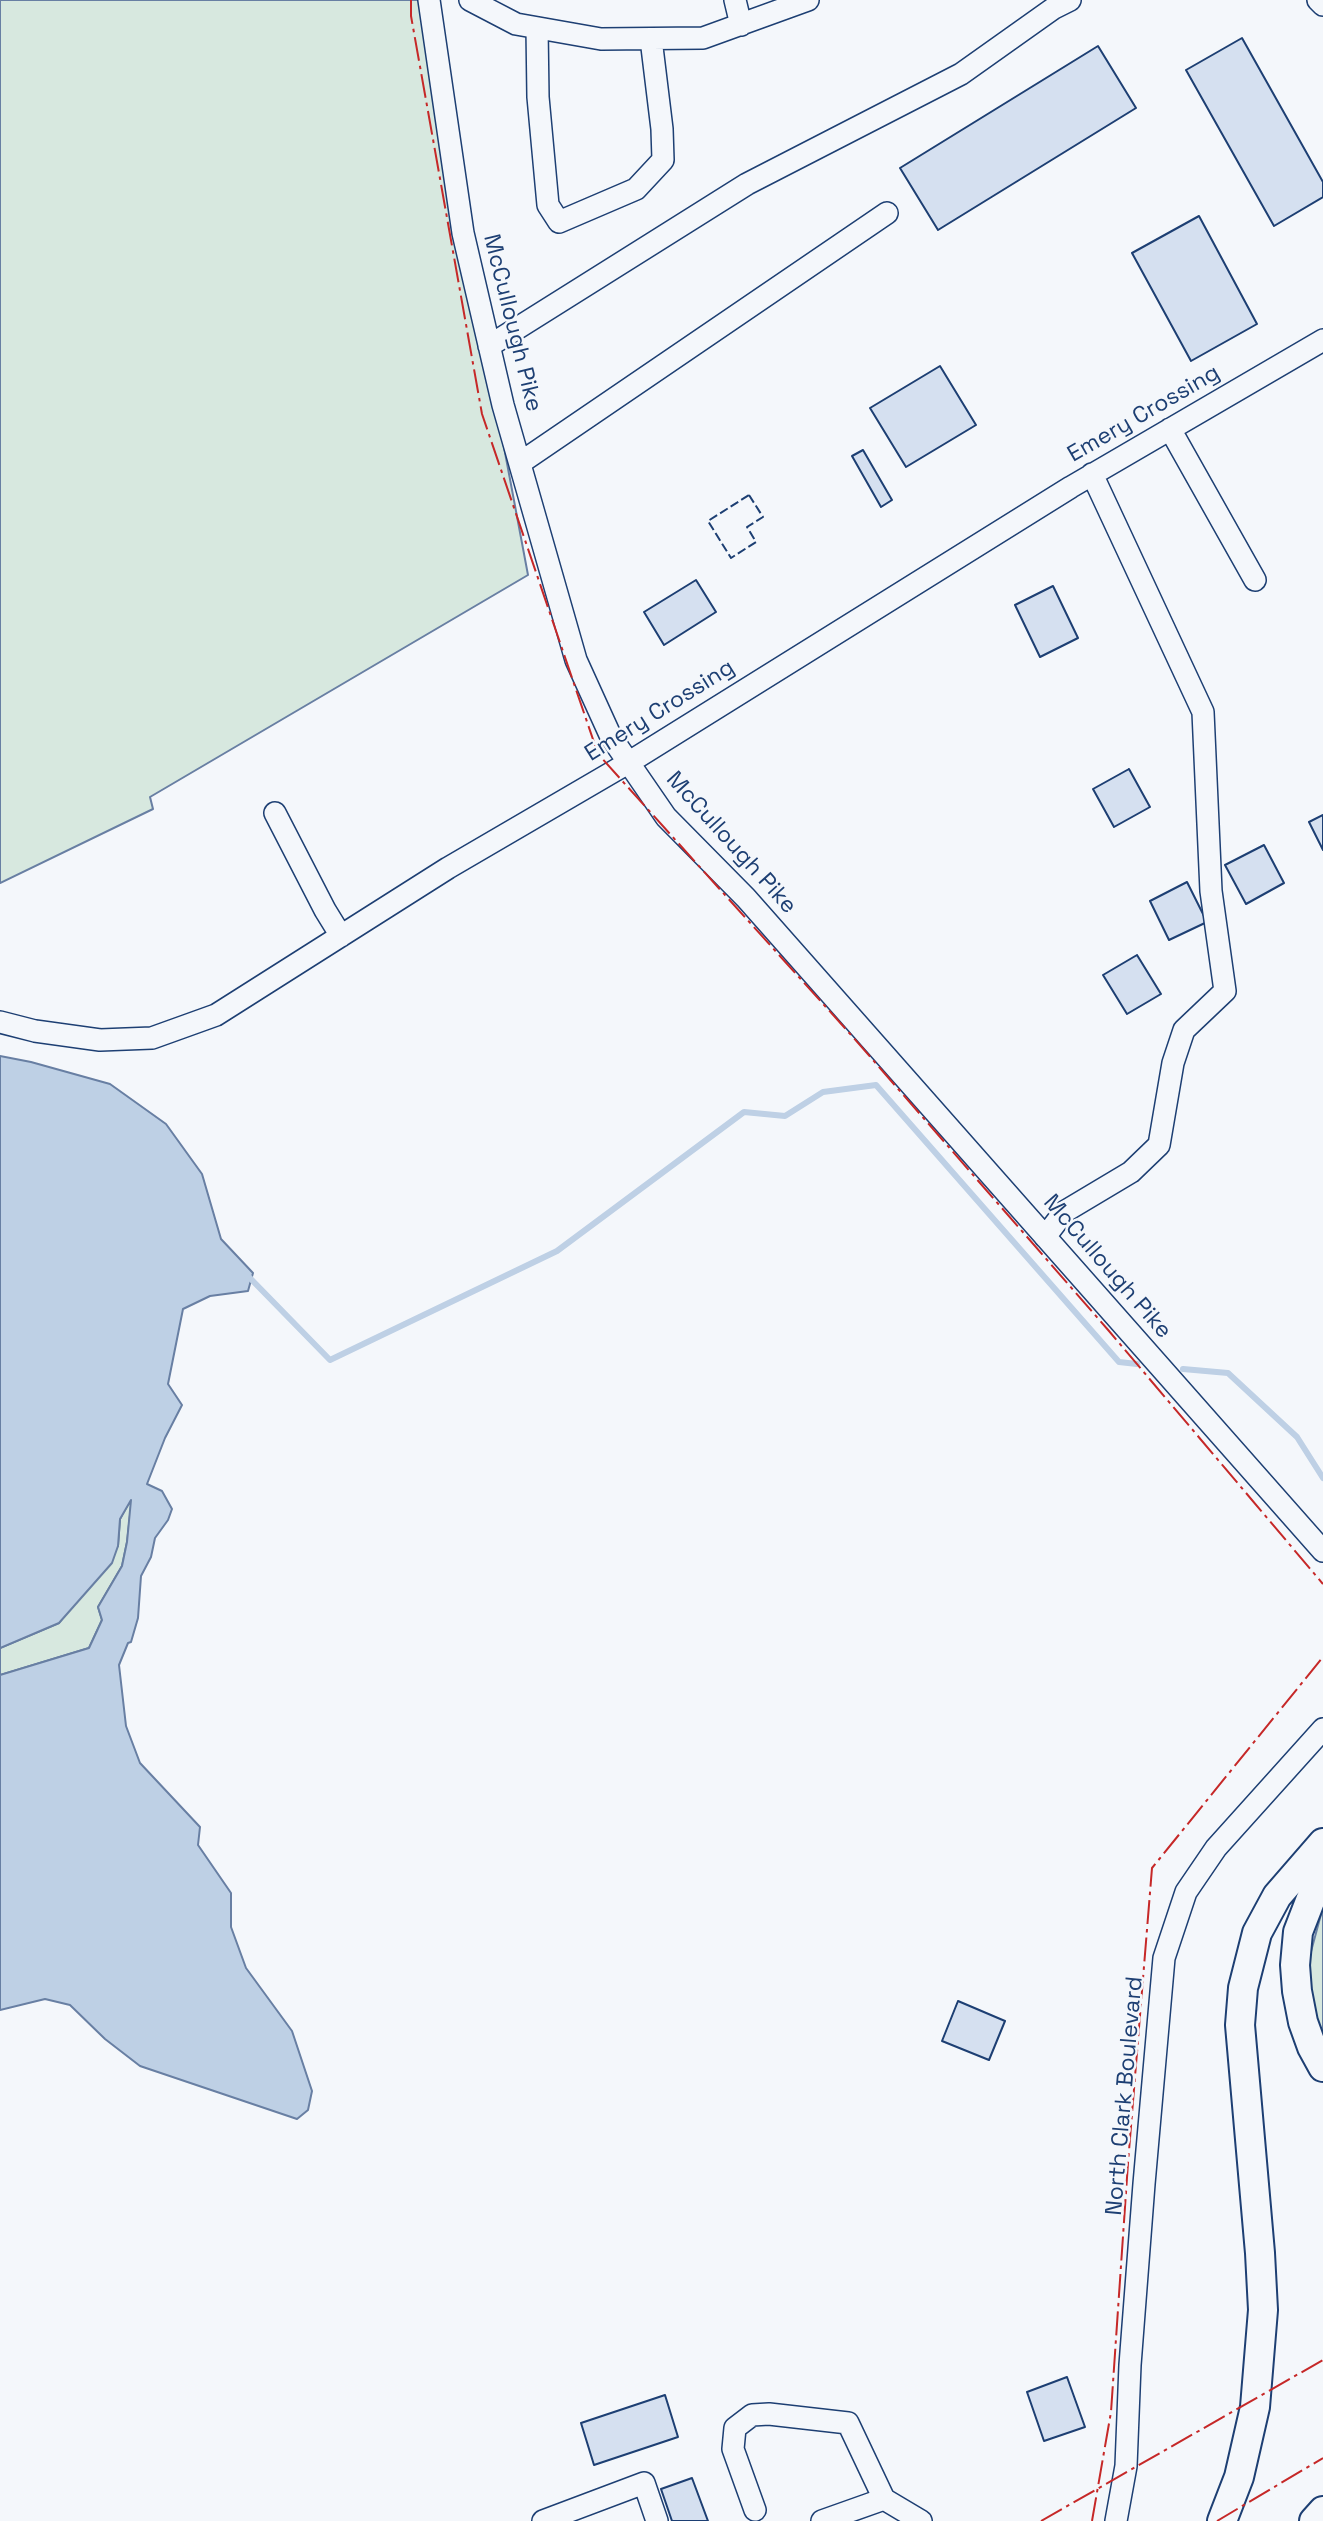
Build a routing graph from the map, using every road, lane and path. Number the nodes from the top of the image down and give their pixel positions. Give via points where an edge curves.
1 (429, 0) edge
2 (470, 0) edge
3 (735, 0) edge
4 (808, 0) edge
5 (1070, 0) edge
6 (1318, 0) edge
7 (1323, 5) edge
8 (741, 24) junction
9 (537, 28) junction
10 (651, 39) junction
11 (887, 213) dead end
12 (1323, 340) edge
13 (489, 346) junction
14 (1170, 429) junction
15 (520, 463) junction
16 (1093, 474) junction
17 (1255, 580) dead end
18 (628, 763) junction
19 (275, 813) dead end
20 (341, 936) junction
21 (0, 1022) edge
22 (1045, 1237) junction
23 (1323, 1551) edge
24 (1323, 1729) edge
25 (1323, 1843) edge
26 (1323, 1878) edge
27 (1323, 2067) edge
28 (884, 2499) junction
29 (755, 2510) dead end
30 (1323, 2511) edge
31 (543, 2521) edge
32 (657, 2521) edge
33 (822, 2521) edge
34 (921, 2521) edge
35 (1116, 2521) edge
36 (1222, 2521) edge
37 (1314, 2521) edge

1 - 13 street, McCullough Pike via 463,233
2 - 9 street via 516,24
3 - 8 street
4 - 8 street
5 - 13 street via 961,74 747,184
6 - 7 street
8 - 10 street via 703,38
9 - 10 street via 601,39
9 - 10 street via 548,205 559,222 636,189 663,160
11 - 15 street
12 - 14 street, Emery Crossing
13 - 15 street, McCullough Pike
14 - 16 street, Emery Crossing
14 - 17 street
15 - 18 street, McCullough Pike via 576,660
16 - 18 street, Emery Crossing
16 - 22 street via 1203,712 1211,891 1225,991 1184,1030 1173,1063 1159,1145 1131,1172 1064,1212
18 - 20 street, Emery Crossing
18 - 22 street, McCullough Pike via 666,817 746,898
19 - 20 street
20 - 21 street, Emery Crossing via 216,1015 152,1038 100,1040
22 - 23 street, McCullough Pike
24 - 35 street, North Clark Boulevard via 1216,1848 1186,1892 1164,1958 1138,2254 1126,2466
25 - 36 main road via 1277,1896 1258,1933 1243,1988 1240,2025 1263,2310 1255,2407 1239,2477
26 - 27 main road via 1298,1932 1295,1965 1303,2022
28 - 29 street via 848,2423 752,2415 735,2428 733,2449
28 - 33 street
28 - 34 street
30 - 37 main road
31 - 32 street via 644,2483

